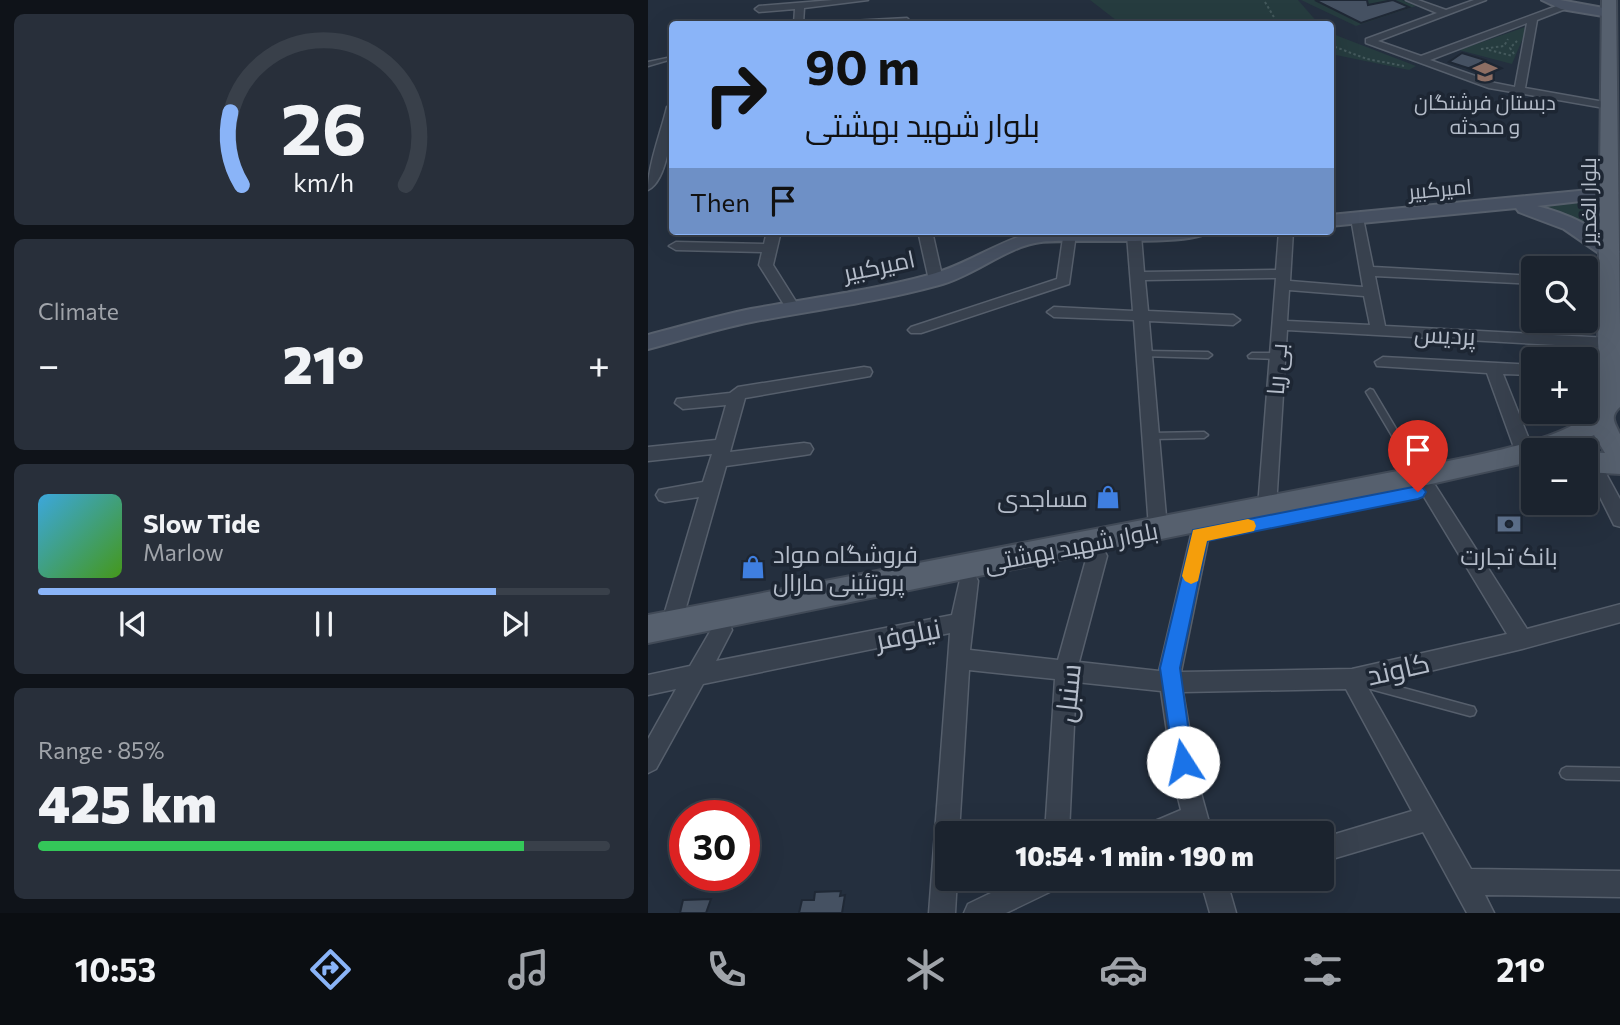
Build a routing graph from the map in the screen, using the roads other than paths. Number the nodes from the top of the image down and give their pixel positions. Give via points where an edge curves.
1 (864, 0) edge
2 (1410, 0) edge
3 (1482, 0) edge
4 (1548, 0) edge
5 (800, 5) junction
6 (1565, 6) junction
7 (1609, 6) edge
8 (759, 9) dead end
9 (1445, 13) junction
10 (1533, 18) junction
11 (904, 20) dead end
12 (799, 21) edge
13 (890, 21) edge
14 (669, 59) edge
15 (1418, 61) junction
16 (648, 64) edge
17 (1519, 92) junction
18 (1610, 106) junction
19 (669, 121) edge
20 (648, 186) edge
21 (1610, 193) junction
22 (1511, 205) junction
23 (1357, 218) junction
24 (1334, 221) edge
25 (773, 235) edge
26 (926, 235) edge
27 (1061, 235) edge
28 (1069, 235) edge
29 (1134, 235) edge
30 (1286, 235) edge
31 (676, 246) dead end
32 (770, 248) junction
33 (1610, 252) junction
34 (1367, 271) junction
35 (1139, 276) junction
36 (1282, 279) junction
37 (1521, 279) edge
38 (936, 280) junction
39 (1598, 284) edge
40 (1610, 285) junction
41 (1371, 292) junction
42 (793, 308) junction
43 (1055, 312) dead end
44 (1142, 317) junction
45 (1233, 320) dead end
46 (1279, 325) junction
47 (916, 330) dead end
48 (1378, 330) junction
49 (648, 342) edge
50 (1145, 354) junction
51 (1208, 355) dead end
52 (1252, 356) dead end
53 (1277, 356) junction
54 (1383, 362) dead end
55 (1521, 371) edge
56 (864, 372) dead end
57 (1495, 372) junction
58 (1612, 377) edge
59 (1370, 392) dead end
60 (737, 395) junction
61 (683, 403) dead end
62 (1204, 435) dead end
63 (1151, 436) junction
64 (1524, 438) edge
65 (1567, 438) edge
66 (804, 449) dead end
67 (720, 453) junction
68 (1620, 453) edge
69 (648, 454) edge
70 (1521, 458) edge
71 (1598, 463) edge
72 (1620, 464) edge
73 (1598, 480) edge
74 (1425, 483) junction
75 (710, 488) junction
76 (665, 495) dead end
77 (1267, 507) junction
78 (1620, 520) edge
79 (1158, 528) junction
80 (1200, 536) junction
81 (1097, 556) junction
82 (968, 581) junction
83 (1620, 613) edge
84 (961, 622) junction
85 (660, 627) edge
86 (722, 631) junction
87 (1522, 640) junction
88 (648, 646) edge
89 (959, 659) junction
90 (1066, 671) junction
91 (696, 676) junction
92 (1352, 679) junction
93 (1171, 682) junction
94 (648, 685) edge
95 (1470, 711) dead end
96 (648, 761) edge
97 (1566, 773) dead end
98 (1620, 774) edge
99 (1428, 818) junction
100 (948, 821) edge
101 (1058, 821) edge
102 (1197, 821) edge
103 (1334, 846) edge
104 (1465, 882) junction
105 (1620, 884) edge
106 (943, 891) edge
107 (1024, 891) edge
108 (1220, 891) edge
109 (942, 913) edge
110 (977, 913) edge
111 (1223, 913) edge
112 (1481, 913) edge

1 - 5 street
2 - 9 street
3 - 9 street
4 - 6 street
5 - 8 street
5 - 12 street
6 - 7 street
6 - 10 street
7 - 18 main road, بلوار الغدیر
9 - 15 street via 1369,41
10 - 15 street
10 - 17 street
11 - 13 street
14 - 16 lane
15 - 17 street
17 - 18 street
18 - 21 main road, بلوار الغدیر
19 - 20 street
21 - 22 street, امیرکبیر
21 - 33 main road, بلوار الغدیر
22 - 23 street, امیرکبیر
22 - 33 street via 1570,224
23 - 24 street, امیرکبیر
23 - 34 street
25 - 32 street
26 - 38 street
27 - 38 street, امیرکبیر via 1022,240
28 - 47 street via 1064,281
29 - 35 street
30 - 36 street, بی ریا
31 - 32 street
32 - 42 street via 766,265
33 - 40 main road, بلوار الغدیر
34 - 37 street
34 - 41 street
35 - 36 street
35 - 44 street
36 - 41 street
36 - 46 street, بی ریا
38 - 42 street, امیرکبیر
39 - 40 street
40 - 58 main road, بلوار الغدیر
41 - 48 street
42 - 49 street, امیرکبیر
43 - 44 street
44 - 45 street
44 - 50 street
46 - 48 street, پردیس
46 - 53 street, بی ریا
48 - 58 street, پردیس
50 - 51 lane
50 - 63 street
52 - 53 lane
53 - 77 street, بی ریا
54 - 57 street
55 - 57 street
56 - 60 street
57 - 64 street
58 - 65 main road, بلوار شهید بهشتی via 1583,430
58 - 68 main road via 1603,430
59 - 74 lane
60 - 61 street
60 - 67 street
62 - 63 lane
63 - 79 street
66 - 67 street
67 - 69 street
67 - 75 street
70 - 74 main road, بلوار شهید بهشتی
71 - 72 main road
73 - 78 street
74 - 77 main road, بلوار شهید بهشتی
74 - 80 main road, بلوار شهید بهشتی
74 - 87 street
75 - 76 street
75 - 85 street
77 - 79 main road, بلوار شهید بهشتی
79 - 85 main road, بلوار شهید بهشتی
80 - 81 main road, بلوار شهید بهشتی
80 - 93 street via 1170,668
81 - 82 main road, بلوار شهید بهشتی
81 - 90 street, سنبل
82 - 84 street
82 - 86 main road, بلوار شهید بهشتی
83 - 87 street, کاوند
84 - 89 street, نیلوفر
84 - 91 street, نیلوفر
86 - 88 main road, بلوار شهید بهشتی
86 - 91 street
87 - 92 street, کاوند
89 - 90 street, کاوند
89 - 100 street, نیلوفر
90 - 93 street, کاوند
90 - 101 street, سنبل
91 - 94 street, نیلوفر
91 - 96 street
92 - 93 street, کاوند
92 - 95 lane
92 - 99 street
93 - 102 street
97 - 98 lane
99 - 103 street
99 - 104 street
104 - 105 street
104 - 112 street
106 - 109 street, نیلوفر
107 - 110 street
108 - 111 street

